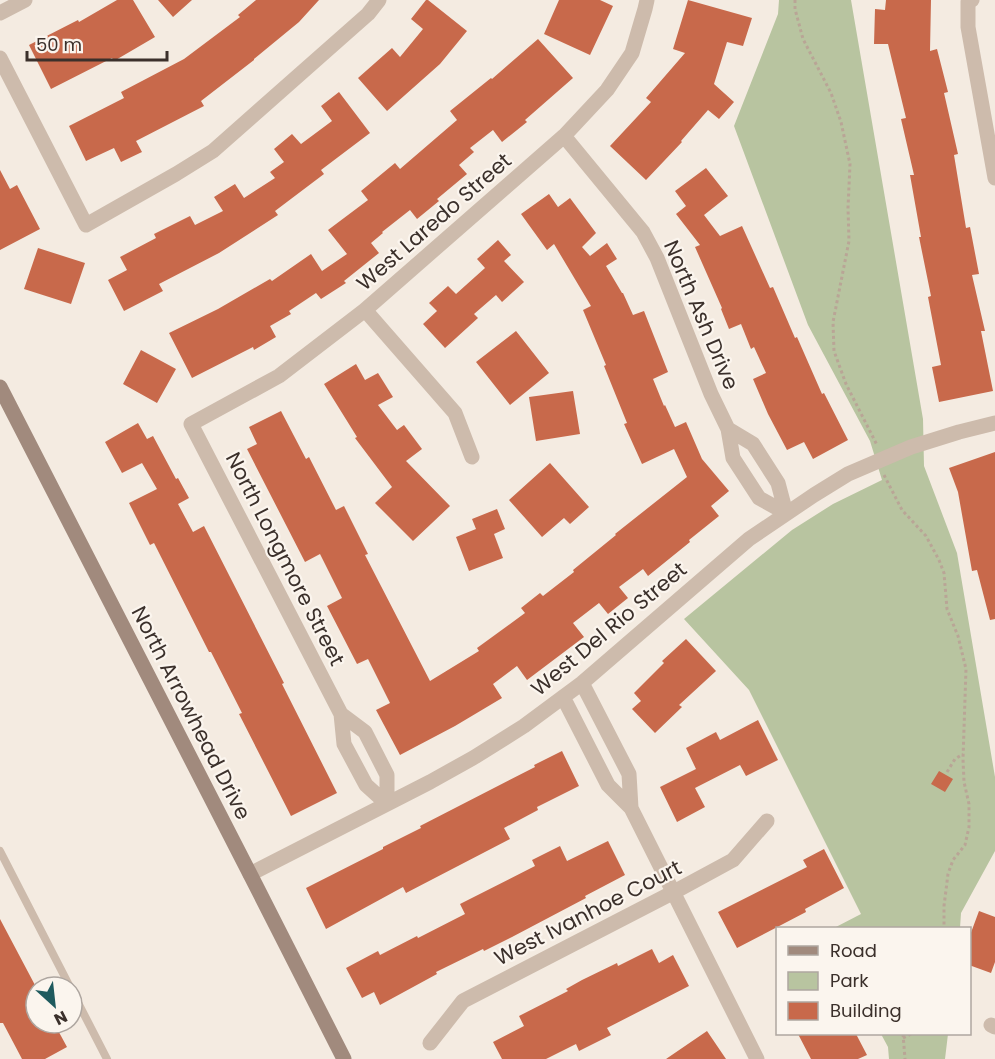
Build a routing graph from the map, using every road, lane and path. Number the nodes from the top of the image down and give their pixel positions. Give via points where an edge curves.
1 (25, 0) edge
2 (379, 0) edge
3 (646, 0) edge
4 (970, 1) edge
5 (0, 13) edge
6 (0, 58) edge
7 (564, 136) junction
8 (995, 178) edge
9 (365, 310) junction
10 (0, 387) edge
11 (995, 423) edge
12 (191, 424) joint
13 (728, 429) junction
14 (472, 457) dead end
15 (786, 513) junction
16 (582, 683) junction
17 (564, 697) junction
18 (341, 714) junction
19 (963, 754) dead end
20 (947, 772) dead end
21 (387, 804) junction
22 (631, 808) junction
23 (768, 821) dead end
24 (0, 850) edge
25 (250, 874) junction
26 (674, 892) junction
27 (64, 975) edge
28 (84, 1014) edge
29 (909, 1035) edge
30 (903, 1038) joint
31 (430, 1043) dead end
32 (107, 1059) edge
33 (344, 1059) edge
34 (757, 1059) edge
35 (905, 1059) edge

1 - 5 street
2 - 6 street via 213,151 86,225
3 - 7 street, West Laredo Street via 632,53 607,90
4 - 8 street via 968,27
7 - 9 street, West Laredo Street
7 - 13 street, North Ash Drive via 643,232
9 - 12 street, West Laredo Street via 279,376
9 - 14 street via 455,413
10 - 25 street, North Arrowhead Drive
11 - 15 street, West Del Rio Street via 879,460 848,474
12 - 18 street, North Longmore Street
13 - 15 street via 753,444 778,483
13 - 15 street, North Ash Drive via 734,458 759,498
15 - 16 street, West Del Rio Street via 748,539
16 - 17 street, West Del Rio Street
16 - 22 street via 629,774
17 - 21 street, West Del Rio Street via 473,758
17 - 22 street via 608,785
18 - 21 street, North Longmore Street via 344,744 366,785
18 - 21 street, North Longmore Street via 365,732 387,775
19 - 20 path
21 - 25 street, West Del Rio Street
22 - 26 street
23 - 26 street, West Ivanhoe Court via 733,860
24 - 27 lane
25 - 33 street, North Arrowhead Drive
26 - 31 street, West Ivanhoe Court via 463,1001
26 - 34 street
28 - 32 lane
29 - 30 path
30 - 35 path

